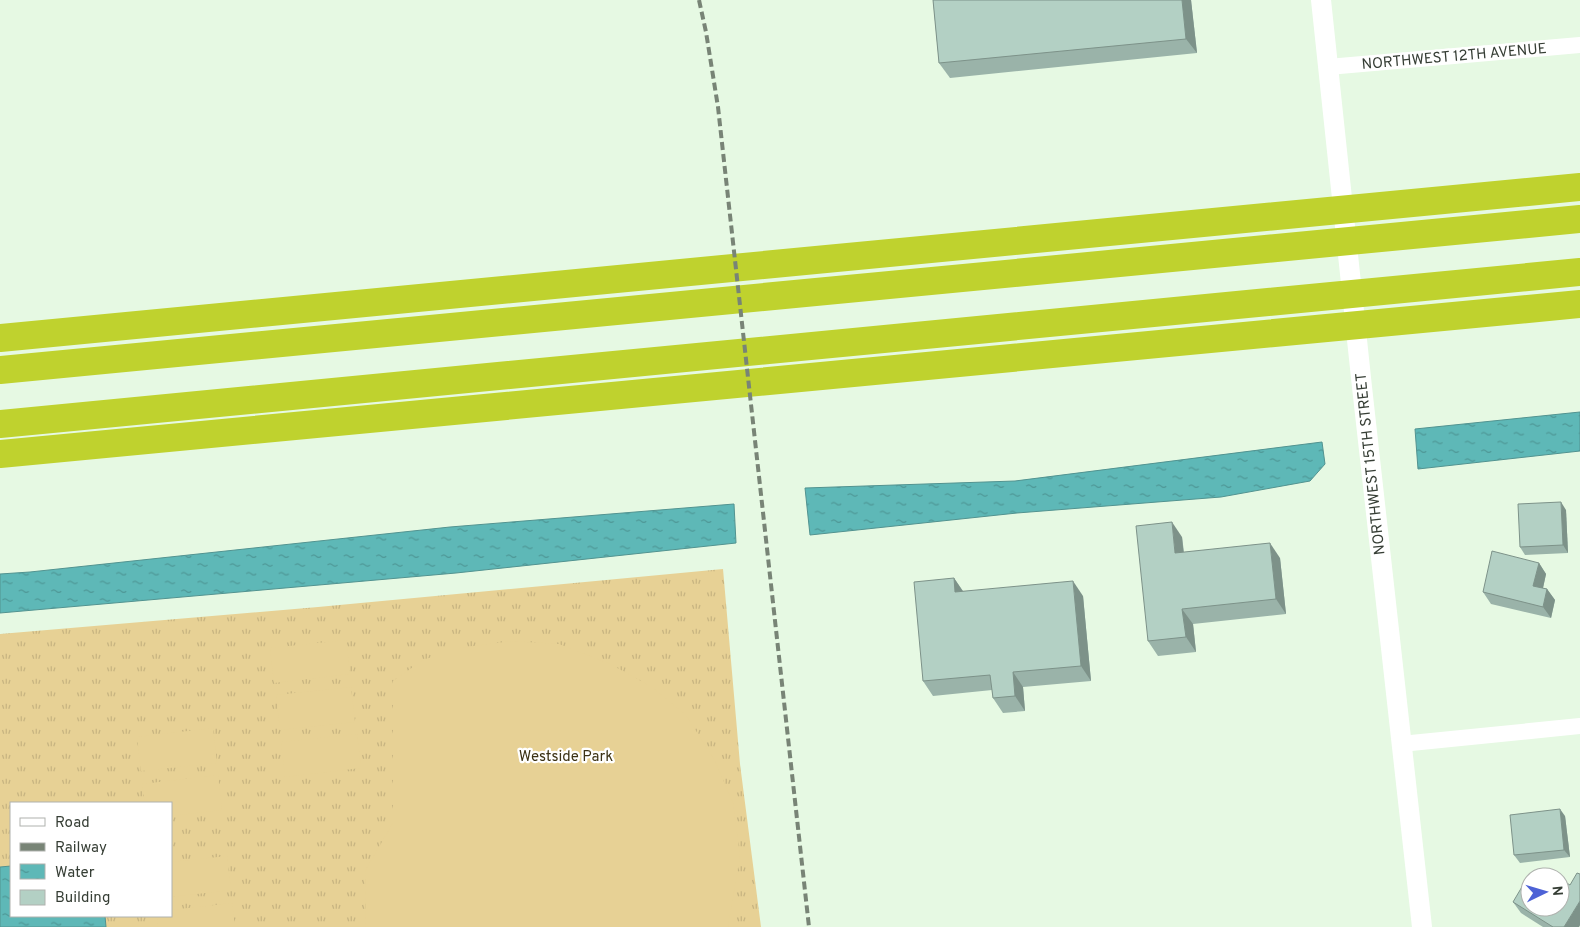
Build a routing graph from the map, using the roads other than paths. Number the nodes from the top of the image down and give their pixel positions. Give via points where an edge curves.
1 (1321, 0) edge
2 (1580, 45) edge
3 (1328, 67) junction
4 (1580, 187) edge
5 (1580, 220) edge
6 (1580, 272) edge
7 (1580, 304) edge
8 (0, 338) edge
9 (0, 370) edge
10 (0, 424) edge
11 (0, 454) edge
12 (1580, 726) edge
13 (1401, 744) junction
14 (1422, 927) edge

1 - 3 street, NORTHWEST 15TH STREET
2 - 3 street, NORTHWEST 12TH AVENUE
3 - 13 street, NORTHWEST 15TH STREET
4 - 8 highway
5 - 9 highway
6 - 10 highway
7 - 11 highway
12 - 13 street
13 - 14 street, NORTHWEST 15TH STREET

